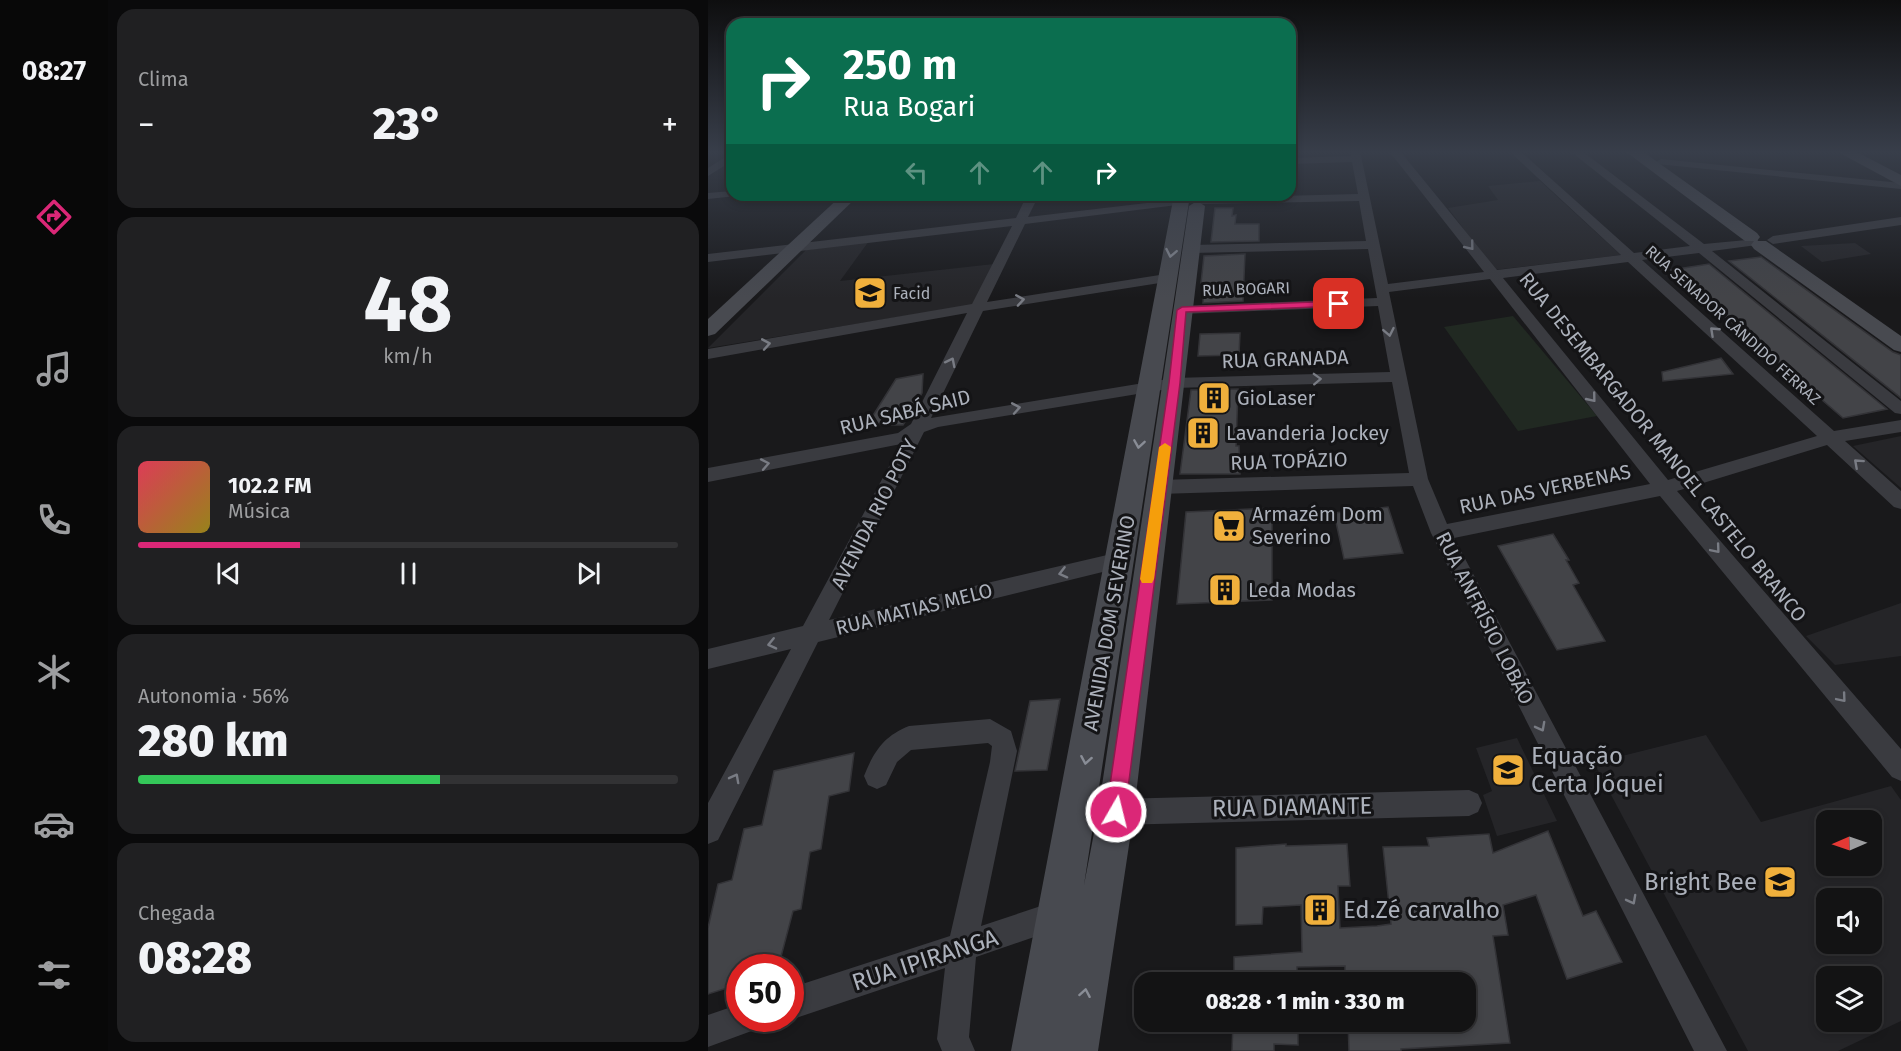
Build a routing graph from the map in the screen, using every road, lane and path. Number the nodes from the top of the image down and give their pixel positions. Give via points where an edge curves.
1 (1364, 200) edge
2 (1433, 200) edge
3 (1569, 200) edge
4 (1639, 200) edge
5 (1704, 200) edge
6 (1710, 200) edge
7 (844, 201) edge
8 (1030, 201) edge
9 (1169, 201) edge
10 (1189, 201) edge
11 (1190, 201) edge
12 (1901, 221) edge
13 (1020, 222) junction
14 (1762, 240) junction
15 (1373, 245) junction
16 (794, 247) junction
17 (1191, 249) junction
18 (1702, 249) junction
19 (1633, 257) junction
20 (708, 258) edge
21 (1493, 275) junction
22 (1166, 278) junction
23 (1383, 295) junction
24 (979, 307) junction
25 (1182, 310) junction
26 (708, 330) edge
27 (1901, 331) edge
28 (1901, 346) edge
29 (708, 354) edge
30 (1398, 377) junction
31 (1161, 385) junction
32 (1901, 409) edge
33 (1901, 426) edge
34 (918, 428) junction
35 (1830, 438) junction
36 (708, 475) edge
37 (1419, 479) junction
38 (1159, 487) junction
39 (1664, 488) junction
40 (1901, 502) edge
41 (1441, 533) junction
42 (1120, 560) junction
43 (812, 635) junction
44 (708, 659) edge
45 (1901, 768) edge
46 (877, 776) dead end
47 (1469, 803) dead end
48 (1116, 812) junction
49 (708, 830) edge
50 (1059, 915) junction
51 (962, 948) junction
52 (804, 999) edge
53 (726, 1025) edge
54 (708, 1031) edge
55 (959, 1051) edge
56 (1034, 1051) edge
57 (1075, 1051) edge
58 (1711, 1051) edge

1 - 15 street, RUA ANFRÍSIO LOBÃO
2 -> 21 street, RUA DESEMBARGADOR MANOEL CASTELO BRANCO
3 - 19 street, RUA SENADOR CÂNDIDO FERRAZ
4 - 18 street
5 - 14 main road
6 - 14 main road
7 - 16 main road
8 - 13 street, AVENIDA RIO POTY
9 - 13 street
10 -> 22 main road, AVENIDA DOM SEVERINO
11 - 17 main road, AVENIDA DOM SEVERINO
12 - 14 street, RUA BOGARI
13 - 16 street
13 - 24 street, AVENIDA RIO POTY
14 - 18 street, RUA BOGARI
14 - 27 main road
14 - 28 main road
15 - 17 street
15 - 23 street, RUA ANFRÍSIO LOBÃO
16 - 20 street
16 - 26 main road
17 - 25 main road, AVENIDA DOM SEVERINO
18 - 19 street, RUA BOGARI
18 - 32 street
19 - 21 street, RUA BOGARI
35 -> 19 street, RUA SENADOR CÂNDIDO FERRAZ
21 - 23 street, RUA BOGARI
21 -> 39 street, RUA DESEMBARGADOR MANOEL CASTELO BRANCO
24 -> 22 street
22 - 31 main road, AVENIDA DOM SEVERINO
23 - 25 street, RUA BOGARI
23 -> 30 street, RUA ANFRÍSIO LOBÃO
29 -> 24 street
34 -> 24 street, AVENIDA RIO POTY
25 - 31 main road, AVENIDA DOM SEVERINO
31 -> 30 street, RUA GRANADA
30 - 37 street, RUA ANFRÍSIO LOBÃO
34 -> 31 street, RUA SABÁ SAID
31 - 38 main road, AVENIDA DOM SEVERINO
31 -> 42 main road, AVENIDA DOM SEVERINO
33 - 35 street, RUA DAS VERBENAS
36 -> 34 street, RUA SABÁ SAID via 903,438
34 - 43 street, AVENIDA RIO POTY
35 - 39 street, RUA DAS VERBENAS
40 -> 35 street, RUA SENADOR CÂNDIDO FERRAZ
37 - 38 street, RUA TOPÁZIO
37 - 41 street, RUA ANFRÍSIO LOBÃO
38 - 48 main road, AVENIDA DOM SEVERINO
39 - 41 street, RUA DAS VERBENAS
39 -> 45 street, RUA DESEMBARGADOR MANOEL CASTELO BRANCO
41 -> 58 street, RUA ANFRÍSIO LOBÃO
42 -> 43 street, RUA MATIAS MELO
42 -> 50 main road, AVENIDA DOM SEVERINO
43 -> 44 street, RUA MATIAS MELO
49 -> 43 street, AVENIDA RIO POTY
46 - 51 street via 889,750 909,738 990,731 1000,735 1005,743
47 - 48 street, RUA DIAMANTE
57 -> 48 main road, AVENIDA DOM SEVERINO
50 - 51 street, RUA IPIRANGA
50 - 56 main road, AVENIDA DOM SEVERINO
51 - 52 street, RUA IPIRANGA
51 - 55 street via 953,1039
53 - 54 street

